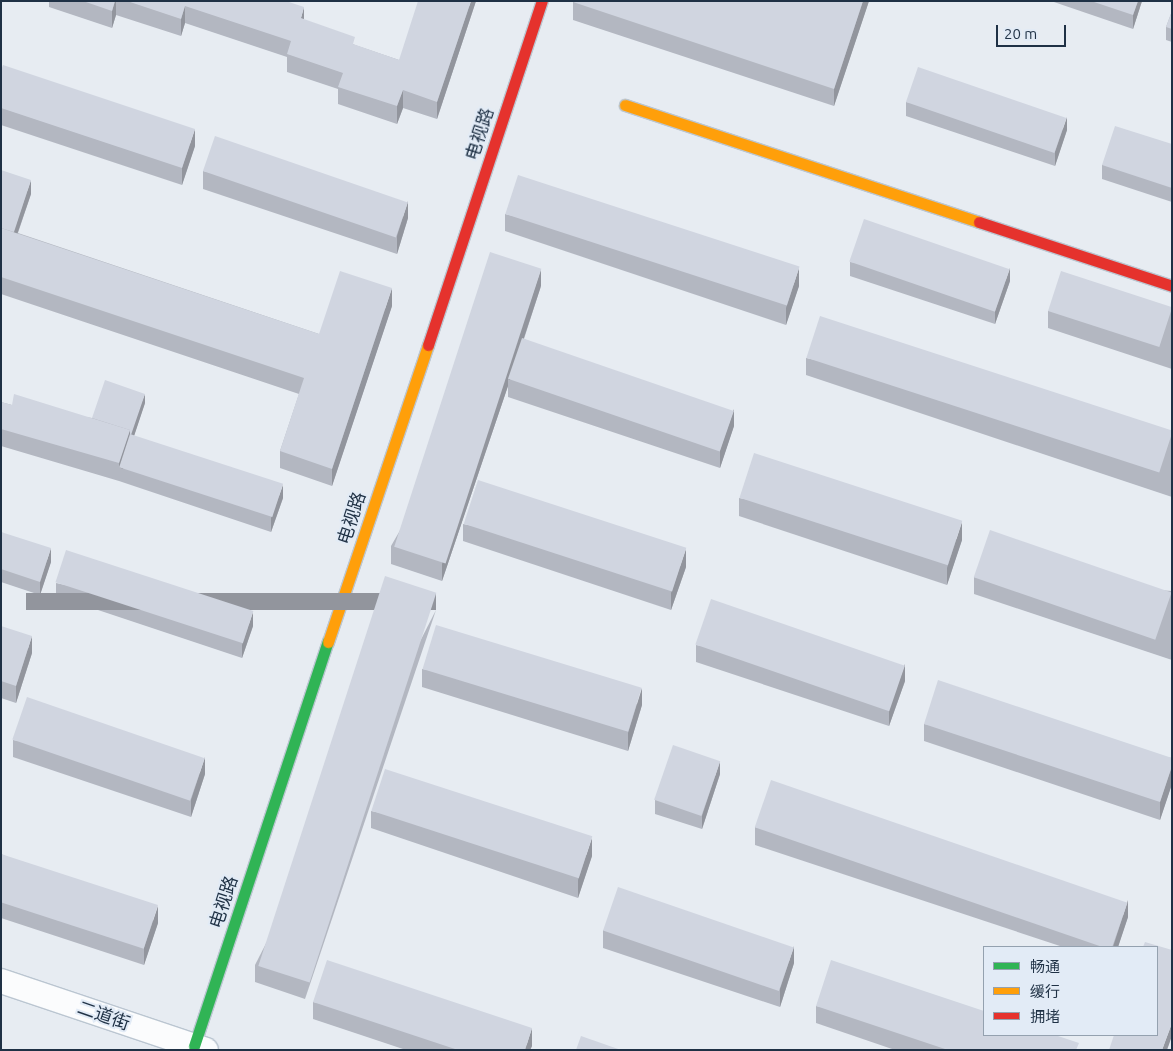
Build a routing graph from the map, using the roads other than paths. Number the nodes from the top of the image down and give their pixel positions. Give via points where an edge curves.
1 (542, 1) edge
2 (625, 105) dead end
3 (1172, 286) edge
4 (1, 981) edge
5 (200, 1048) edge

1 - 5 street, 电视路
2 - 3 street
4 - 5 street, 二道街

